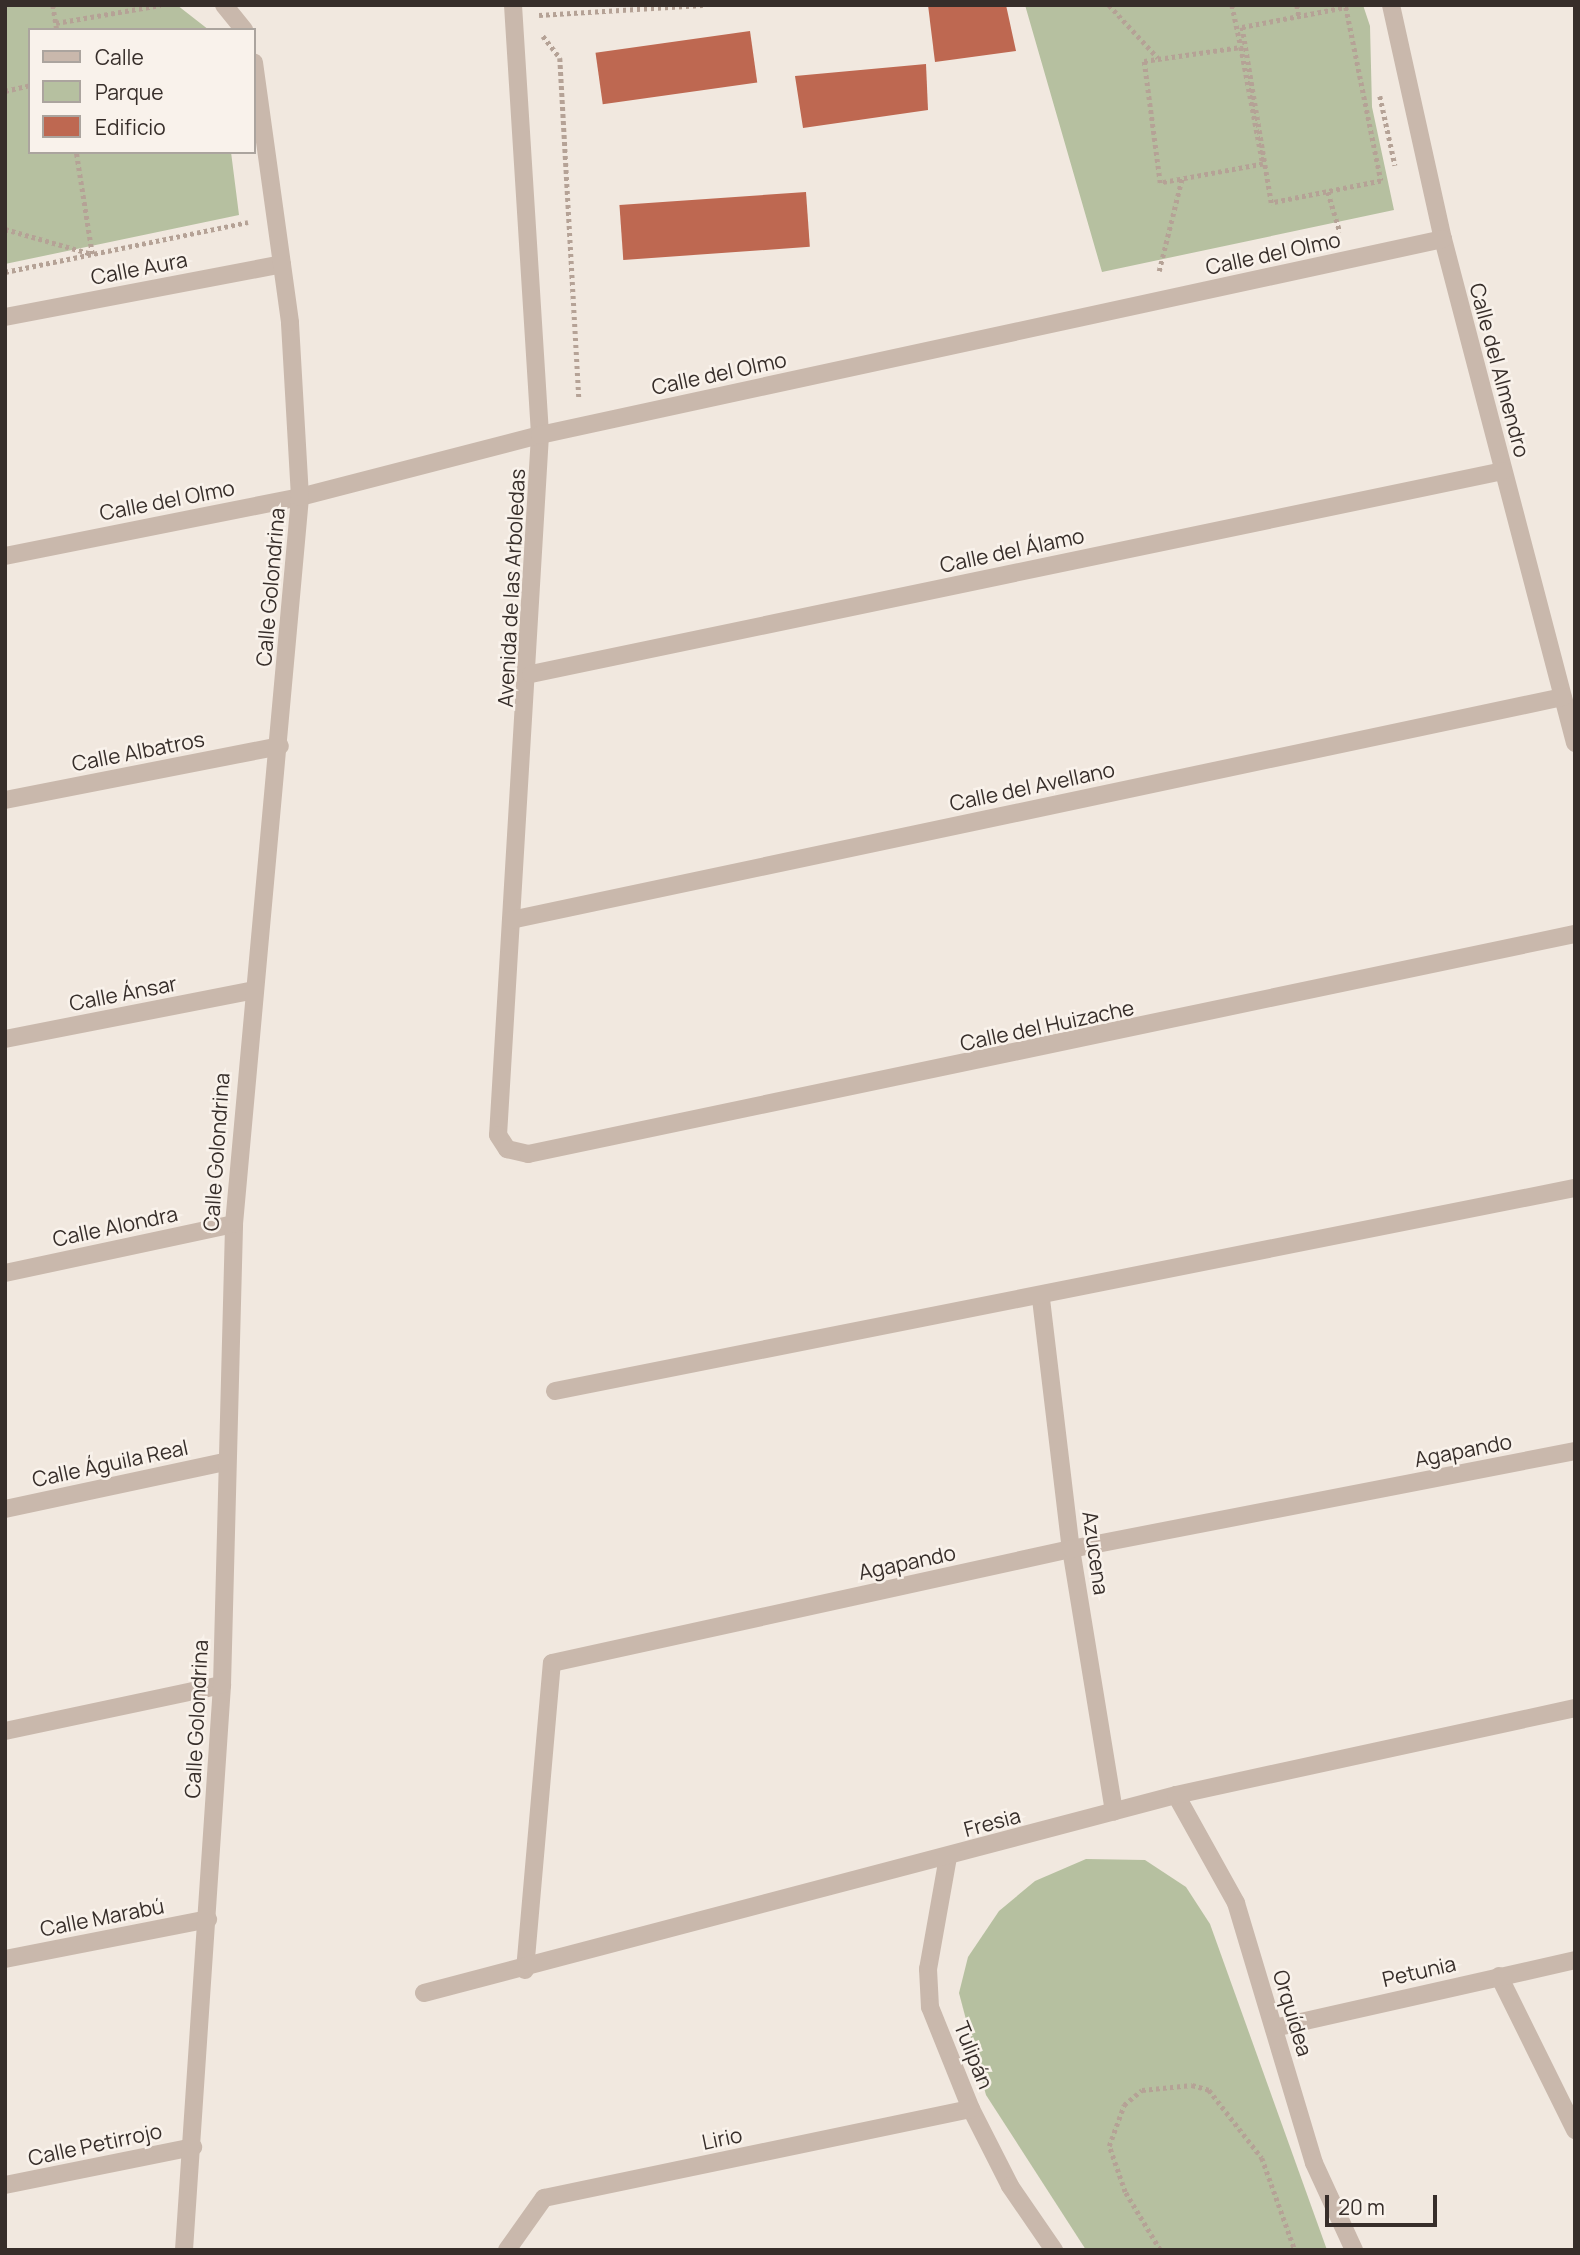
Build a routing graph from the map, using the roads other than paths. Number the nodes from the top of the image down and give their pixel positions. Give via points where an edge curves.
1 (224, 5) edge
2 (513, 5) edge
3 (1391, 5) edge
4 (242, 28) edge
5 (256, 76) edge
6 (1443, 239) junction
7 (282, 264) junction
8 (5, 317) edge
9 (540, 435) junction
10 (1503, 471) junction
11 (300, 497) junction
12 (5, 556) edge
13 (531, 674) junction
14 (1563, 697) junction
15 (1575, 743) edge
16 (280, 746) junction
17 (5, 800) edge
18 (512, 920) junction
19 (1575, 934) edge
20 (250, 991) junction
21 (5, 1040) edge
22 (528, 1154) joint
23 (1575, 1188) edge
24 (234, 1224) junction
25 (5, 1273) edge
26 (1041, 1299) junction
27 (555, 1391) dead end
28 (1575, 1451) edge
29 (225, 1462) junction
30 (5, 1509) edge
31 (1071, 1549) junction
32 (222, 1685) junction
33 (1575, 1708) edge
34 (5, 1731) edge
35 (1176, 1796) junction
36 (1114, 1812) junction
37 (948, 1857) junction
38 (208, 1919) junction
39 (5, 1959) edge
40 (1575, 1960) edge
41 (525, 1970) junction
42 (1499, 1976) junction
43 (424, 1993) dead end
44 (1274, 2028) junction
45 (971, 2109) junction
46 (1575, 2130) edge
47 (193, 2147) junction
48 (5, 2185) edge
49 (184, 2250) edge
50 (507, 2250) edge
51 (1054, 2250) edge
52 (1354, 2250) edge

1 - 4 street
2 - 9 street, Avenida de las Arboledas
3 - 6 street, Calle del Almendro
5 - 7 street, Calle Golondrina
6 - 9 street, Calle del Olmo
6 - 10 street, Calle del Almendro
7 - 8 street, Calle Aura
7 - 11 street, Calle Golondrina via 297,387
9 - 11 street, Calle del Olmo
9 - 13 street, Avenida de las Arboledas
10 - 13 street, Calle del Álamo
10 - 14 street, Calle del Almendro
11 - 12 street, Calle del Olmo
11 - 16 street, Calle Golondrina
13 - 18 street, Avenida de las Arboledas
14 - 15 street, Calle del Almendro
14 - 18 street, Calle del Avellano
16 - 17 street, Calle Albatros
16 - 20 street, Calle Golondrina
18 - 22 street, Avenida de las Arboledas via 498,1135 507,1149
19 - 22 street, Calle del Huizache
20 - 21 street, Calle Ánsar
20 - 24 street, Calle Golondrina
23 - 26 street
24 - 25 street, Calle Alondra
24 - 29 street, Calle Golondrina
26 - 27 street
26 - 31 street, Azucena
28 - 31 street, Agapando
29 - 30 street, Calle Águila Real
29 - 32 street, Calle Golondrina
31 - 36 street, Azucena
31 - 41 street, Agapando via 552,1663
32 - 34 street
32 - 38 street, Calle Golondrina
33 - 35 street, Fresia
35 - 36 street, Fresia
35 - 44 street, Orquídea via 1236,1903
36 - 37 street, Fresia
37 - 41 street, Fresia
37 - 45 street, Tulipán via 928,1969 930,2007
38 - 39 street, Calle Marabú
38 - 47 street, Calle Golondrina
40 - 42 street, Petunia
41 - 43 street, Fresia
42 - 44 street, Petunia
42 - 46 street
44 - 52 street, Orquídea via 1314,2163
45 - 50 street, Lirio via 544,2198
45 - 51 street, Tulipán via 1010,2186
47 - 48 street, Calle Petirrojo
47 - 49 street, Calle Golondrina

